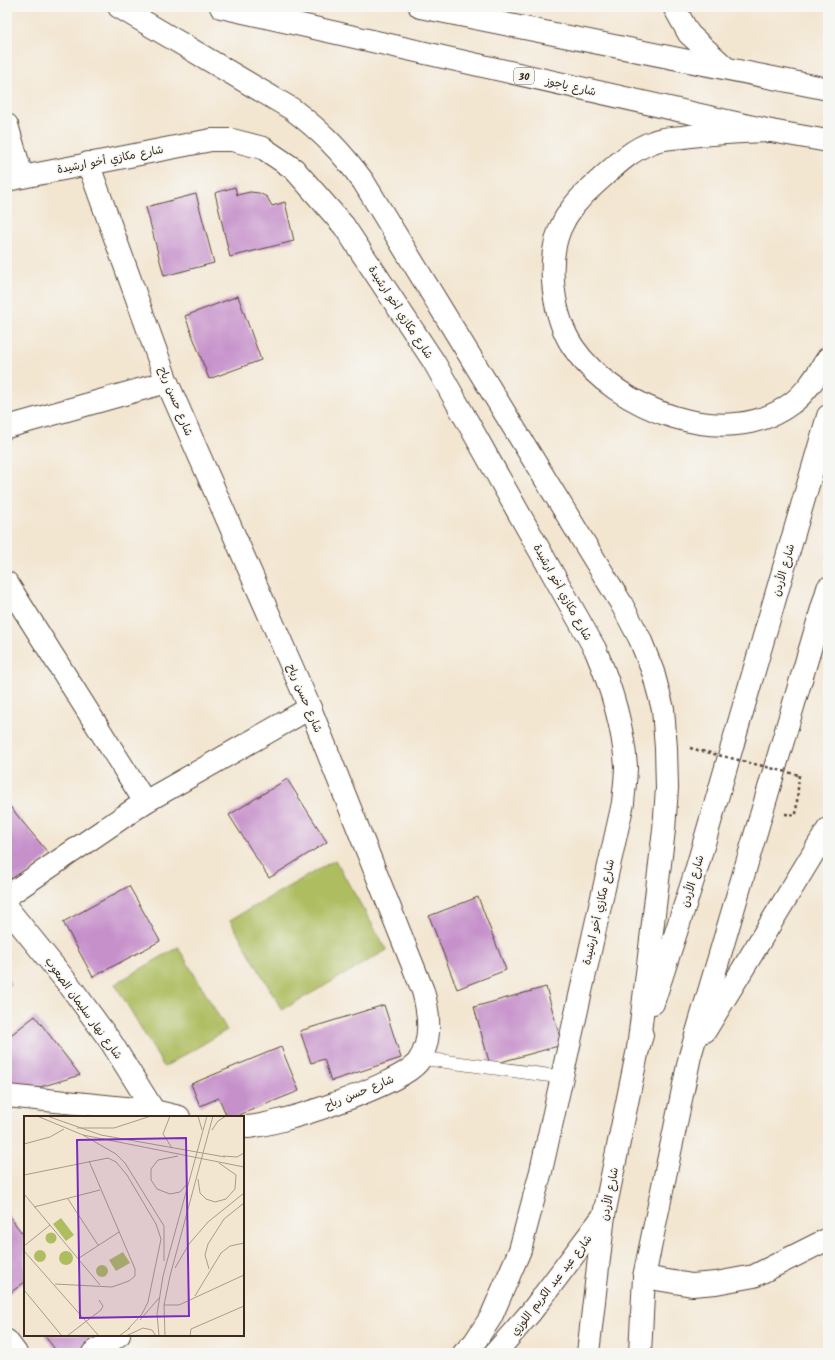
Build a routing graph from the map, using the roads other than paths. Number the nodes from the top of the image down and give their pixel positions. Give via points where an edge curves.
1 (119, 7) edge
2 (221, 7) edge
3 (420, 7) edge
4 (674, 7) edge
5 (726, 68) junction
6 (828, 89) edge
7 (7, 125) edge
8 (771, 131) junction
9 (828, 141) edge
10 (88, 163) junction
11 (14, 178) edge
12 (828, 358) edge
13 (167, 382) junction
14 (828, 416) edge
15 (7, 427) edge
16 (7, 583) edge
17 (828, 588) edge
18 (310, 708) junction
19 (145, 802) junction
20 (828, 829) edge
21 (7, 896) edge
22 (7, 908) edge
23 (638, 1049) junction
24 (690, 1056) junction
25 (420, 1058) junction
26 (562, 1077) junction
27 (7, 1096) edge
28 (154, 1111) junction
29 (175, 1116) edge
30 (244, 1127) edge
31 (604, 1215) junction
32 (828, 1239) edge
33 (644, 1277) junction
34 (118, 1336) edge
35 (7, 1341) edge
36 (16, 1353) edge
37 (93, 1353) edge
38 (464, 1353) edge
39 (495, 1353) edge
40 (588, 1353) edge
41 (640, 1353) edge

1 - 23 main road via 292,110 340,150 375,201 582,538 640,639 653,672 663,709 667,788
2 - 8 main road, شارع ياجوز / 30
3 - 5 main road
4 - 5 main road via 689,34
5 - 6 main road
7 - 11 main road
8 - 9 main road, شارع ياجوز / 30
8 - 12 main road via 712,133 654,141 618,163 589,189 559,230 553,265 553,288 558,311 574,348 608,384 634,401 682,419 701,423 745,423 781,411 803,393
10 - 11 main road, شارع مكازي أخو ارشيدة
10 - 13 main road, شارع حسن رباح
10 - 26 main road, شارع مكازي أخو ارشيدة via 190,143 232,140 263,148 294,169 344,226 434,362 595,649 608,679 619,719 626,766 623,802
13 - 15 main road
13 - 18 main road, شارع حسن رباح
14 - 23 main road, شارع الأردن via 695,874
16 - 19 main road
17 - 24 main road
18 - 19 main road
18 - 25 main road, شارع حسن رباح via 423,991 428,1011 425,1045
19 - 21 main road
20 - 24 main road
22 - 28 main road, شارع نهار سليمان الصعوب via 111,1042
23 - 31 main road, شارع الأردن
24 - 33 main road
25 - 26 lane
25 - 30 main road, شارع حسن رباح via 417,1064 404,1073 378,1086 280,1120
26 - 38 main road, شارع مكازي أخو ارشيدة via 520,1250 491,1317
27 - 28 main road
28 - 29 main road
31 - 39 main road, شارع عيد عبد الكريم اللوزي via 531,1312
31 - 40 main road, شارع الأردن
32 - 33 main road via 754,1276 716,1283 692,1284
33 - 41 main road
34 - 37 main road
35 - 36 main road

